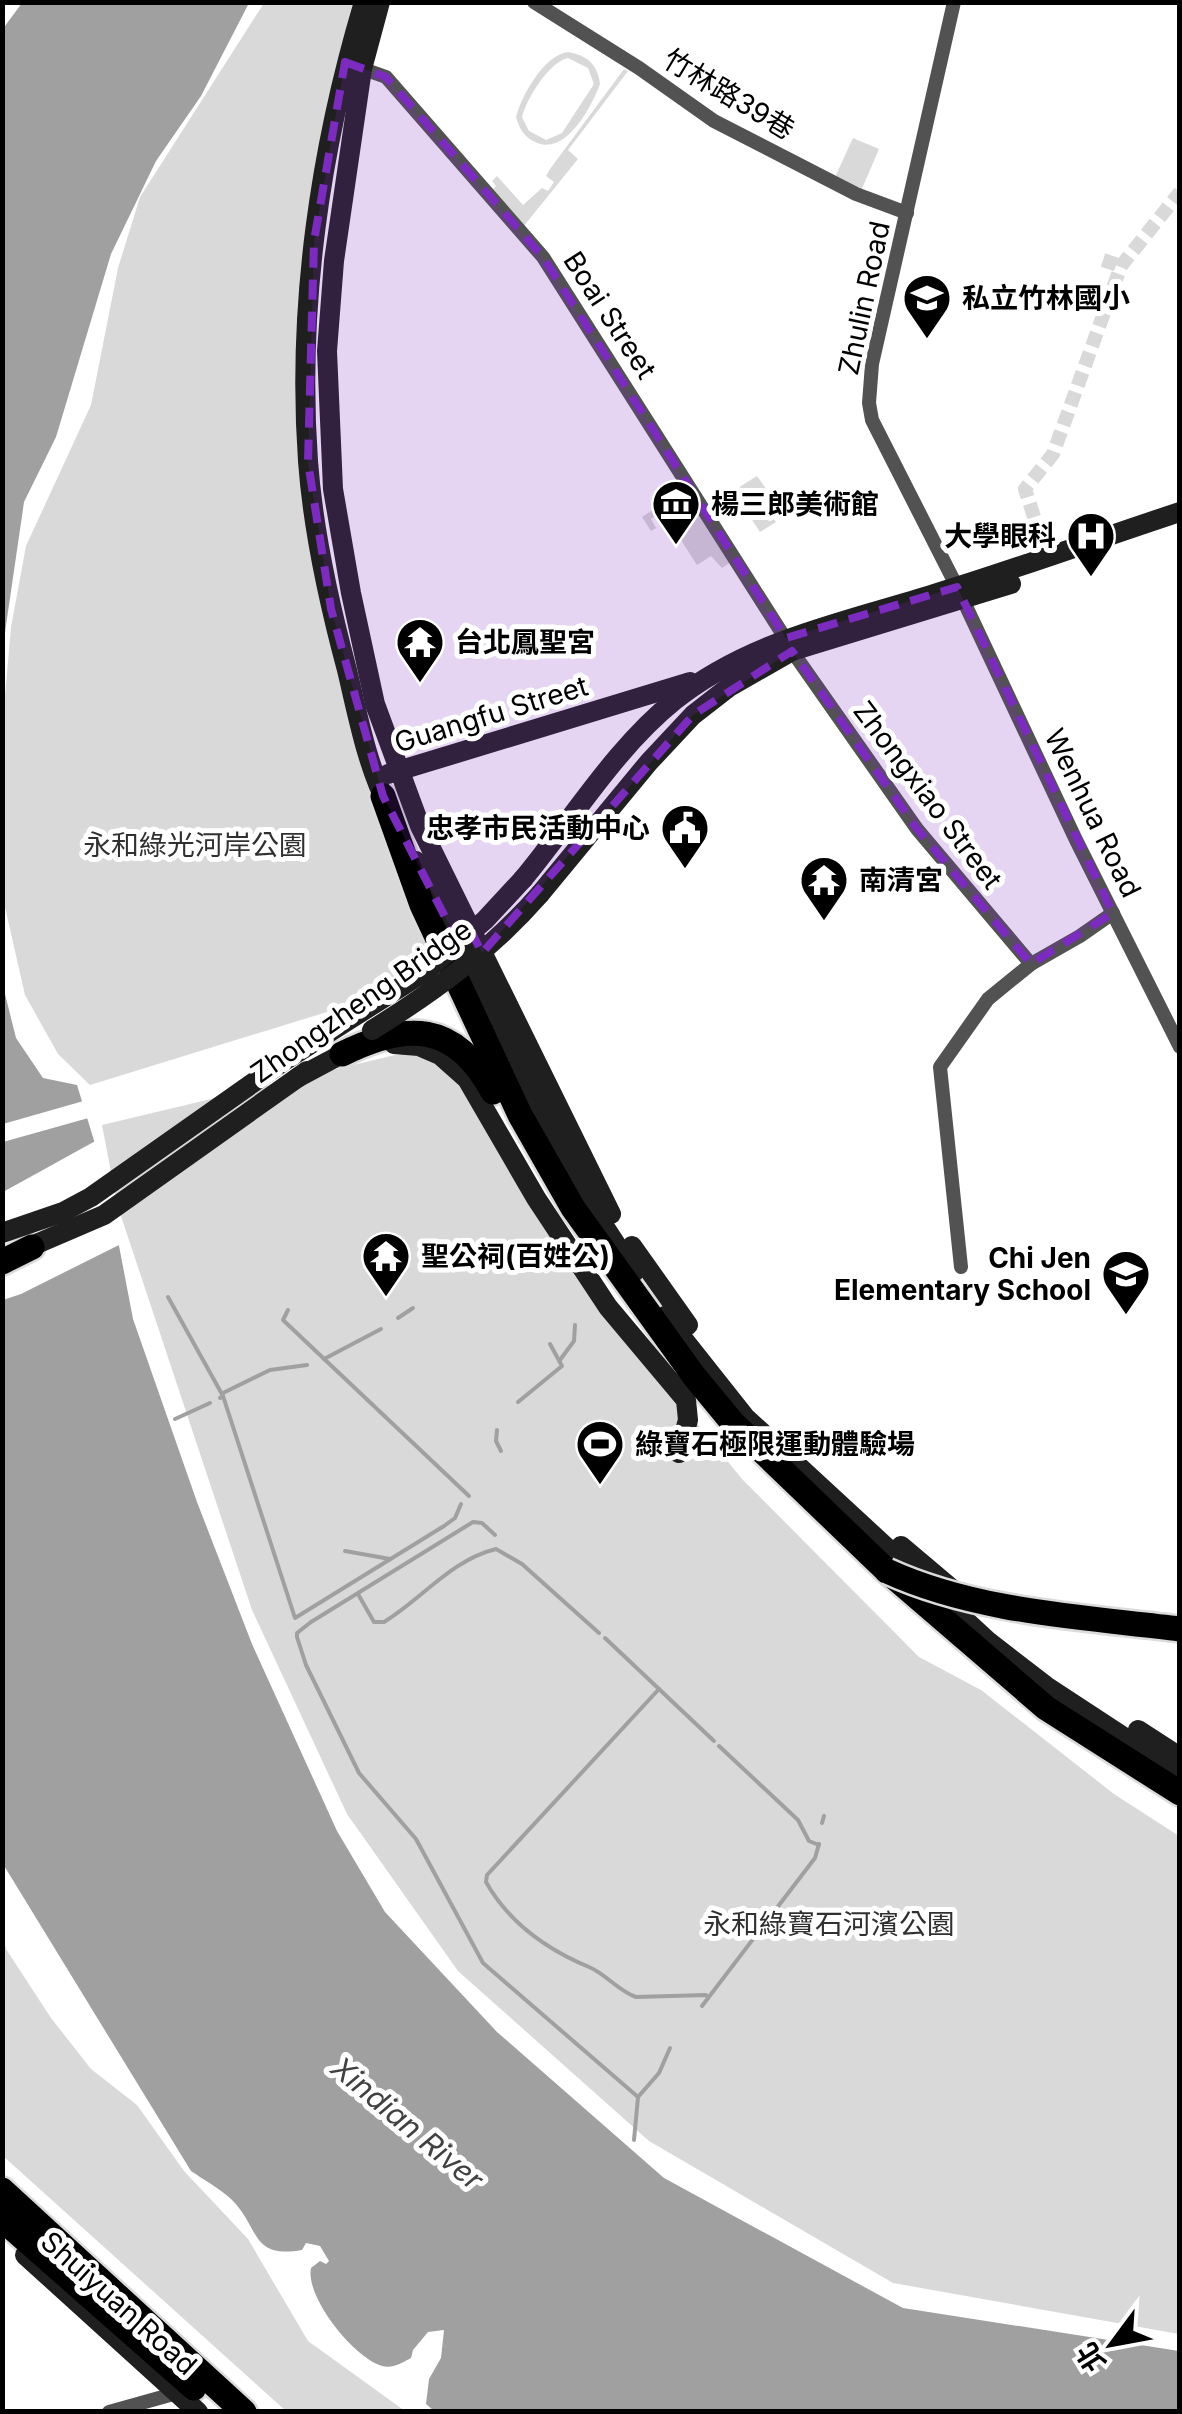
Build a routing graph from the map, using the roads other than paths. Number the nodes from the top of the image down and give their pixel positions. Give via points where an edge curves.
1 (364, 2) edge
2 (380, 2) edge
3 (534, 2) edge
4 (954, 2) edge
5 (354, 65) junction
6 (906, 213) junction
7 (1180, 512) edge
8 (1180, 526) edge
9 (961, 594) junction
10 (788, 645) junction
11 (716, 673) junction
12 (622, 704) junction
13 (627, 748) junction
14 (397, 771) junction
15 (379, 787) junction
16 (1114, 913) junction
17 (453, 914) junction
18 (1030, 964) junction
19 (1180, 1047) edge
20 (342, 1054) junction
21 (297, 1078) junction
22 (15, 1234) edge
23 (2, 1259) edge
24 (960, 1268) dead end
25 (694, 1376) junction
26 (679, 1453) dead end
27 (887, 1572) junction
28 (940, 1588) junction
29 (1180, 1629) edge
30 (1180, 1757) edge
31 (1180, 1774) edge
32 (1180, 1794) edge
33 (2, 2190) edge
34 (2, 2206) edge
35 (2, 2219) edge
36 (2, 2235) edge
37 (125, 2301) junction
38 (176, 2393) junction
39 (136, 2407) edge
40 (109, 2412) edge
41 (198, 2412) edge
42 (220, 2412) edge
43 (244, 2412) edge

1 - 5 main road
2 - 5 main road
3 - 6 street, 竹林路39巷 via 714,121
4 - 6 street, Zhulin Road
5 - 10 street, Boai Street via 386,77 543,256
5 - 14 main road via 326,381 333,490 351,593
5 - 15 main road via 327,152 314,241 308,462 331,609
6 - 9 street, Zhulin Road via 869,403 882,443
7 - 9 main road
8 - 9 main road
9 - 10 main road
9 - 16 street, Wenhua Road
10 - 11 main road
10 - 18 street, Zhongxiao Street via 917,829
10 - 21 main road, Zhongzheng Bridge, bridge via 693,715 497,940
11 - 12 main road, Guangfu Street
11 - 13 main road, Zhongzheng Bridge via 676,699
12 - 13 main road via 631,721
12 - 14 main road, Guangfu Street
13 - 22 main road, Zhongzheng Bridge, bridge via 523,880 426,971 91,1196
14 - 15 main road, Guangfu Street
14 - 17 main road
15 - 17 main road
15 - 25 highway via 422,905 494,1066 573,1208
16 - 18 street
16 - 19 street, Wenhua Road
17 - 28 main road via 530,1046 600,1195 670,1301 763,1421
18 - 24 street via 988,999 940,1068
20 - 21 main road
20 - 25 highway via 374,1038 419,1031 475,1064 533,1166 650,1332
20 - 26 main road via 419,1046 456,1066 616,1318 686,1400
21 - 22 main road, Zhongzheng Bridge via 104,1215
22 - 23 highway
25 - 27 highway via 732,1422
27 - 29 highway, bridge via 968,1598
27 - 32 highway via 1046,1708
28 - 30 main road via 1050,1674
28 - 31 main road via 1046,1686
33 - 37 highway
34 - 37 highway
35 - 42 highway
36 - 38 main road, Shuiyuan Road
37 - 43 highway
38 - 39 street
38 - 41 main road, Shuiyuan Road
39 - 40 street

